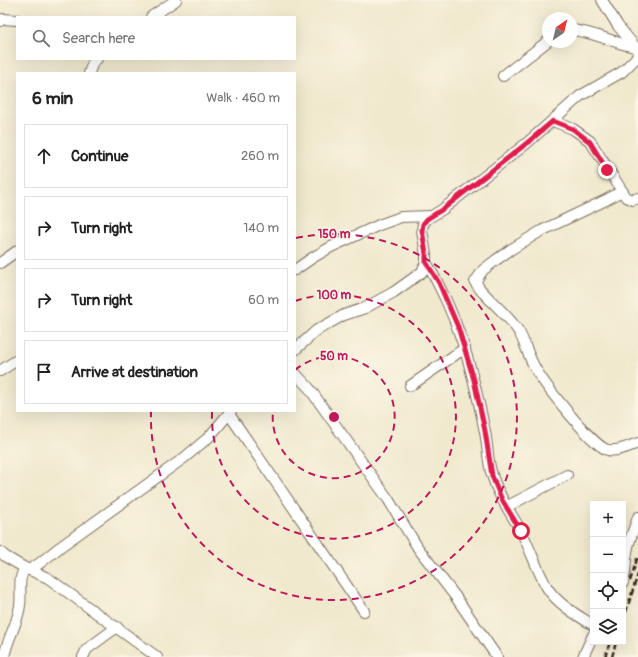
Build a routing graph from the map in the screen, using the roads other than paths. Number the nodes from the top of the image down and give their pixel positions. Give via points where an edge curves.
1 (176, 0) edge
2 (602, 0) edge
3 (152, 16) edge
4 (16, 20) edge
5 (0, 21) edge
6 (578, 31) edge
7 (542, 46) edge
8 (637, 51) edge
9 (92, 60) edge
10 (89, 72) edge
11 (503, 76) dead end
12 (553, 121) junction
13 (622, 191) junction
14 (638, 198) edge
15 (431, 216) junction
16 (16, 252) edge
17 (426, 262) junction
18 (0, 263) edge
19 (296, 269) edge
20 (465, 348) junction
21 (296, 349) edge
22 (16, 361) edge
23 (0, 371) edge
24 (296, 374) edge
25 (410, 386) dead end
26 (230, 412) edge
27 (638, 443) edge
28 (567, 475) dead end
29 (506, 507) junction
30 (638, 517) edge
31 (0, 552) edge
32 (27, 569) junction
33 (625, 573) edge
34 (364, 611) dead end
35 (590, 623) edge
36 (117, 627) junction
37 (590, 640) edge
38 (4, 657) edge
39 (83, 657) edge
40 (156, 657) edge
41 (498, 657) edge
42 (582, 657) edge

1 - 3 street
2 - 8 street
4 - 5 street
6 - 8 street via 603,37
7 - 11 street
8 - 12 street via 622,72 580,96
9 - 10 street
12 - 13 street via 573,129 590,142
12 - 15 street
13 - 14 street via 626,197 633,200
13 - 27 street via 541,231 510,250 483,270 475,282 519,332 540,378 581,428 608,450 617,450
15 - 17 street via 423,224 422,230
15 - 19 street via 401,217 379,225 336,244
16 - 18 street
17 - 20 street via 439,283
17 - 21 street via 422,272 404,286 365,308 344,315 317,330
20 - 25 street
20 - 29 street via 478,395 492,476
22 - 23 street
24 - 41 street via 319,402 388,499 418,548
26 - 32 street via 209,437 184,458 40,563
26 - 34 street
28 - 29 street
29 - 35 street via 521,531 549,590 570,610
30 - 33 street via 628,548
31 - 32 street
32 - 36 street via 48,578
32 - 38 street via 21,575 20,605
36 - 39 street via 86,649
36 - 40 street
37 - 42 street

